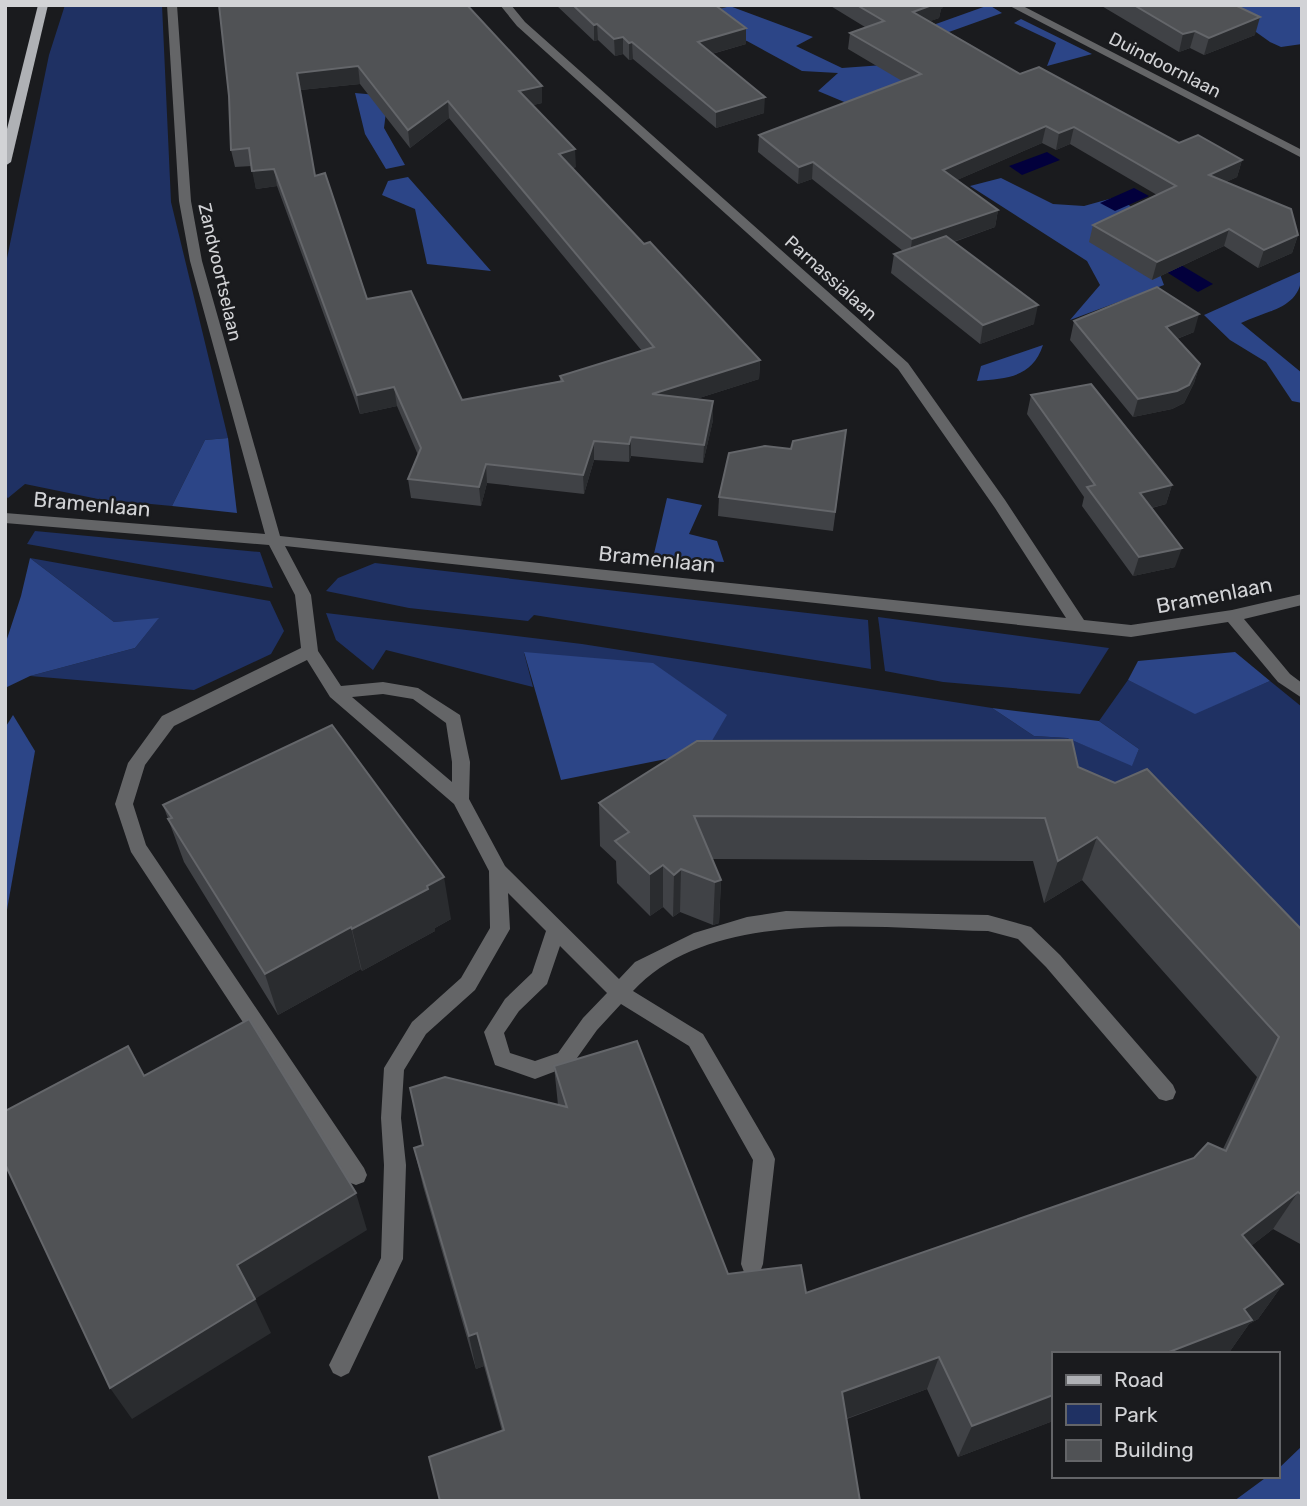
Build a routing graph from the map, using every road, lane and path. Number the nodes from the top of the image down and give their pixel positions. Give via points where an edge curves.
1 (43, 5) edge
2 (172, 5) edge
3 (505, 5) edge
4 (1013, 5) edge
5 (1302, 155) edge
6 (5, 162) edge
7 (5, 518) edge
8 (274, 540) junction
9 (1302, 599) edge
10 (1232, 616) junction
11 (1078, 624) junction
12 (310, 651) junction
13 (1302, 692) edge
14 (336, 693) junction
15 (460, 799) junction
16 (498, 872) junction
17 (556, 929) junction
18 (620, 993) junction
19 (1166, 1092) dead end
20 (356, 1175) dead end
21 (752, 1264) dead end
22 (341, 1365) dead end

1 - 6 main road
2 - 8 street, Zandvoortselaan via 185,201 196,261
3 - 11 street, Parnassialaan via 903,366
4 - 5 street, Duindoornlaan
7 - 8 street, Bramenlaan
8 - 11 street, Bramenlaan
8 - 12 street, Zandvoortselaan via 303,595
9 - 10 street, Bramenlaan
10 - 11 street, Bramenlaan via 1131,631
10 - 13 street via 1284,678
12 - 14 street
12 - 20 street via 168,721 137,763 124,804 138,847
14 - 15 street
14 - 15 street via 383,688 418,694 454,720 461,762
15 - 16 street
16 - 17 street
16 - 22 street via 499,929 468,984 419,1028 394,1068 392,1259
17 - 18 street
17 - 18 street via 540,978 512,1005 494,1032 502,1059 535,1070 565,1059
18 - 19 street via 642,968 701,939 747,925 786,919 988,923 1024,933
18 - 21 street via 696,1040 764,1159

